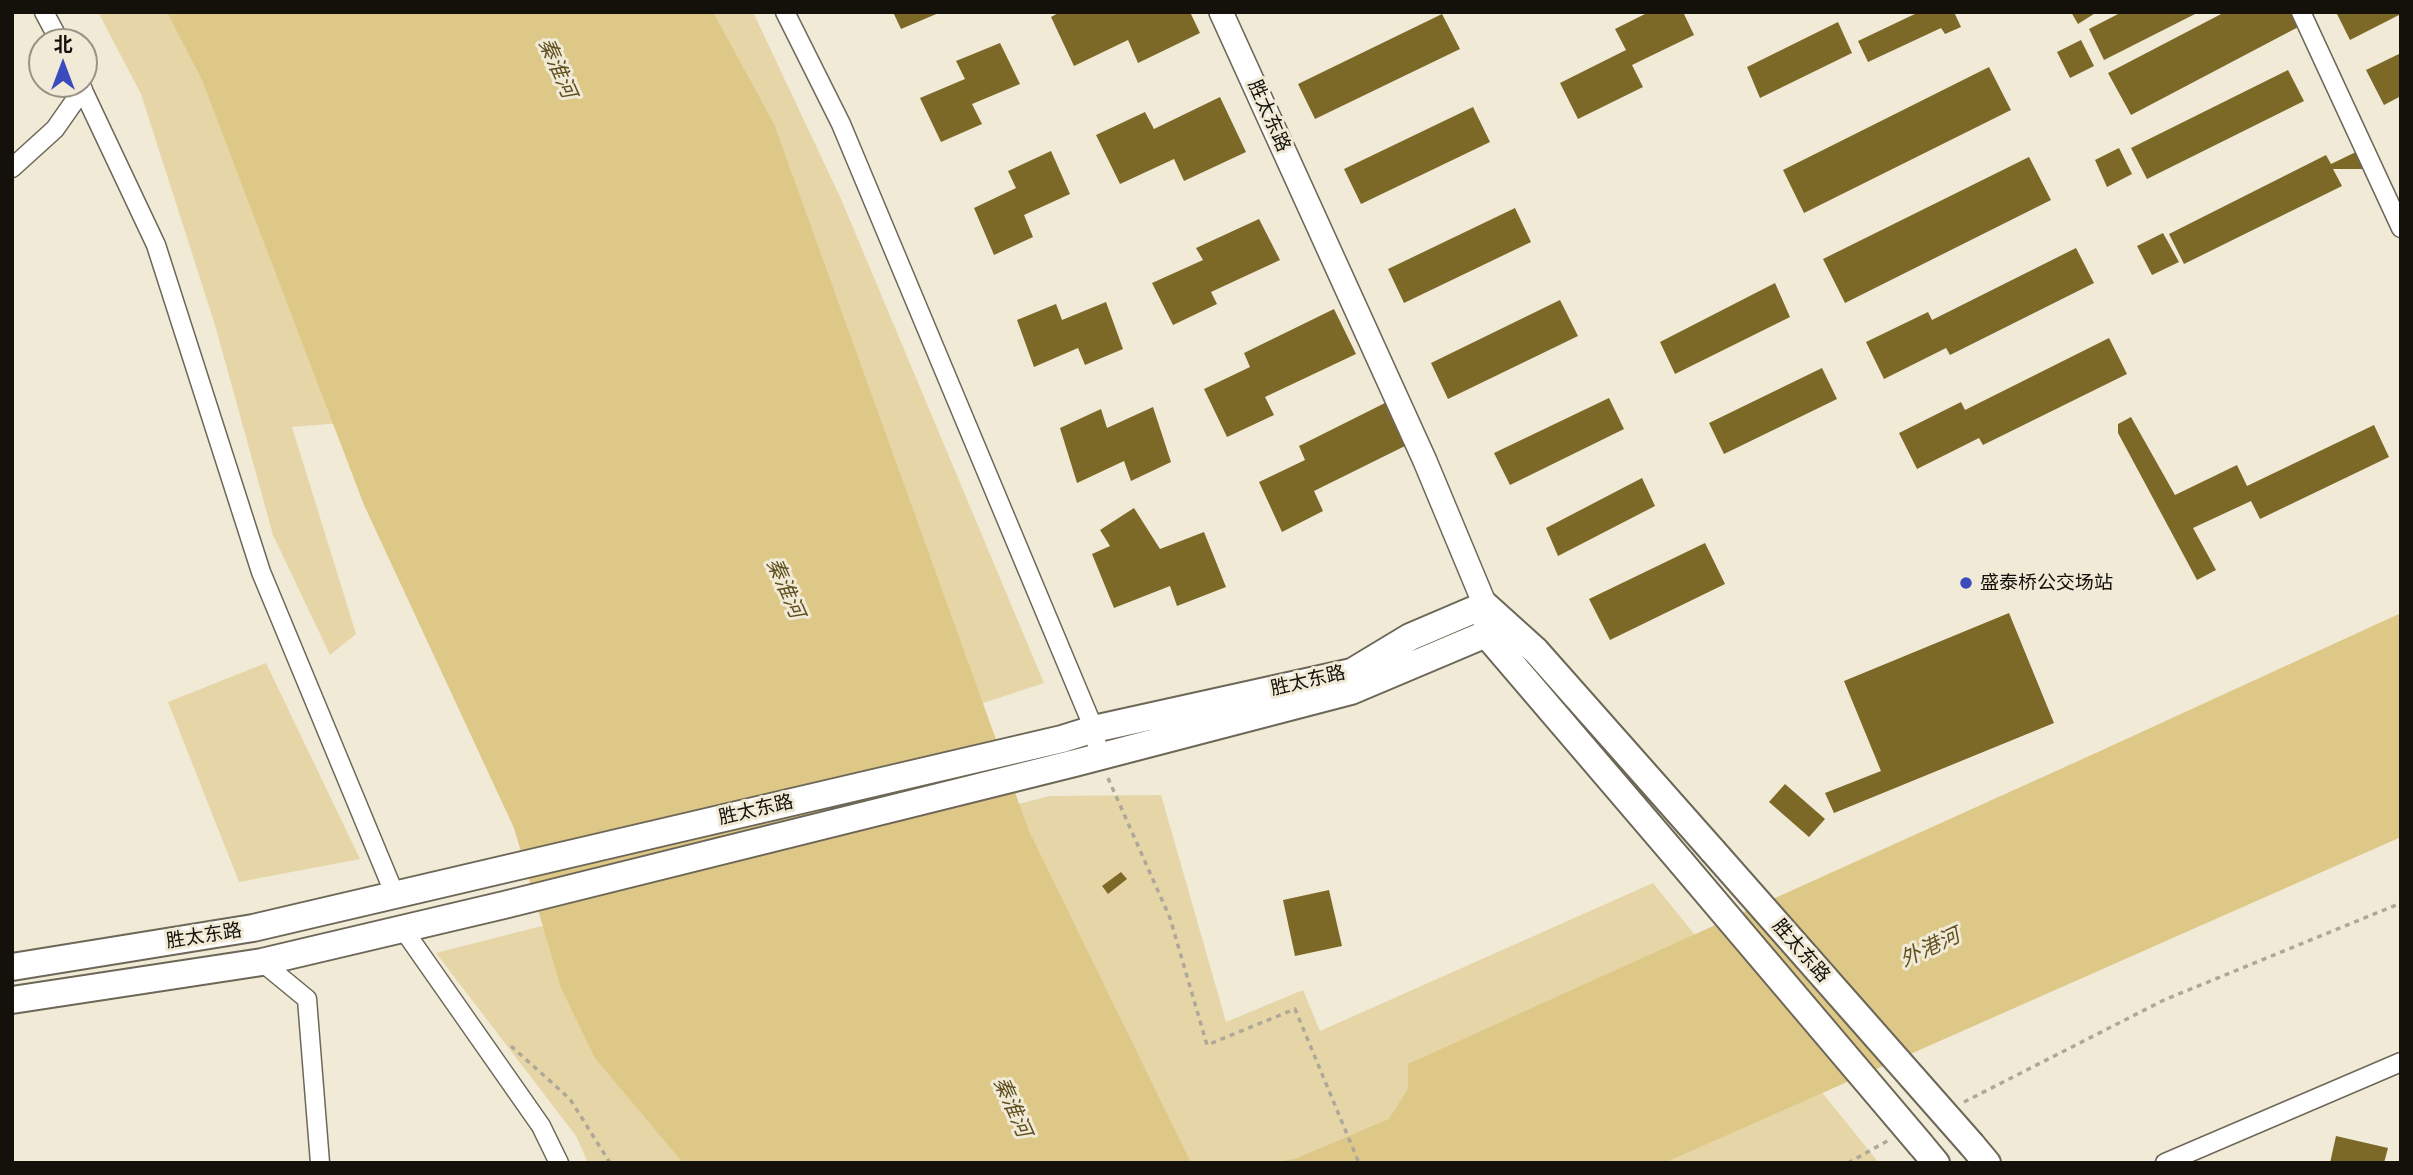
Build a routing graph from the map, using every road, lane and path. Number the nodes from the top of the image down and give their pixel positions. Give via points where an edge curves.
1 (44, 12) edge
2 (785, 12) edge
3 (1222, 12) edge
4 (2301, 12) edge
5 (53, 28) edge
6 (75, 98) edge
7 (87, 98) edge
8 (12, 168) edge
9 (2401, 228) edge
10 (1485, 605) junction
11 (1486, 634) junction
12 (1094, 729) junction
13 (1087, 760) junction
14 (395, 895) junction
15 (2401, 903) edge
16 (403, 929) junction
17 (261, 962) junction
18 (12, 967) edge
19 (12, 1000) edge
20 (2401, 1062) edge
21 (1953, 1108) dead end
22 (1891, 1139) dead end
23 (1929, 1154) edge
24 (1979, 1154) edge
25 (320, 1163) edge
26 (559, 1163) edge
27 (1359, 1163) edge
28 (1848, 1163) edge
29 (2165, 1163) edge

1 - 5 street
2 - 12 street via 841,124
3 - 10 street, 胜太东路 via 1425,461
4 - 9 street
6 - 8 street via 55,129
7 - 14 street via 156,245 261,572
10 - 11 street, 胜太东路
10 - 12 main road, 胜太东路 via 1410,637 1352,672
10 - 24 main road, 胜太东路, bridge via 1536,651
11 - 13 main road, 胜太东路 via 1351,691
11 - 23 main road, 胜太东路, bridge
12 - 13 street
12 - 14 main road, 胜太东路
13 - 16 main road, 胜太东路
13 - 27 path via 1170,918 1207,1045 1295,1009
14 - 18 main road, 胜太东路 via 253,928
15 - 21 path via 2164,1000
16 - 17 main road, 胜太东路
16 - 26 street via 541,1126
17 - 19 main road, 胜太东路
17 - 25 street via 307,999
20 - 29 street
22 - 28 path

